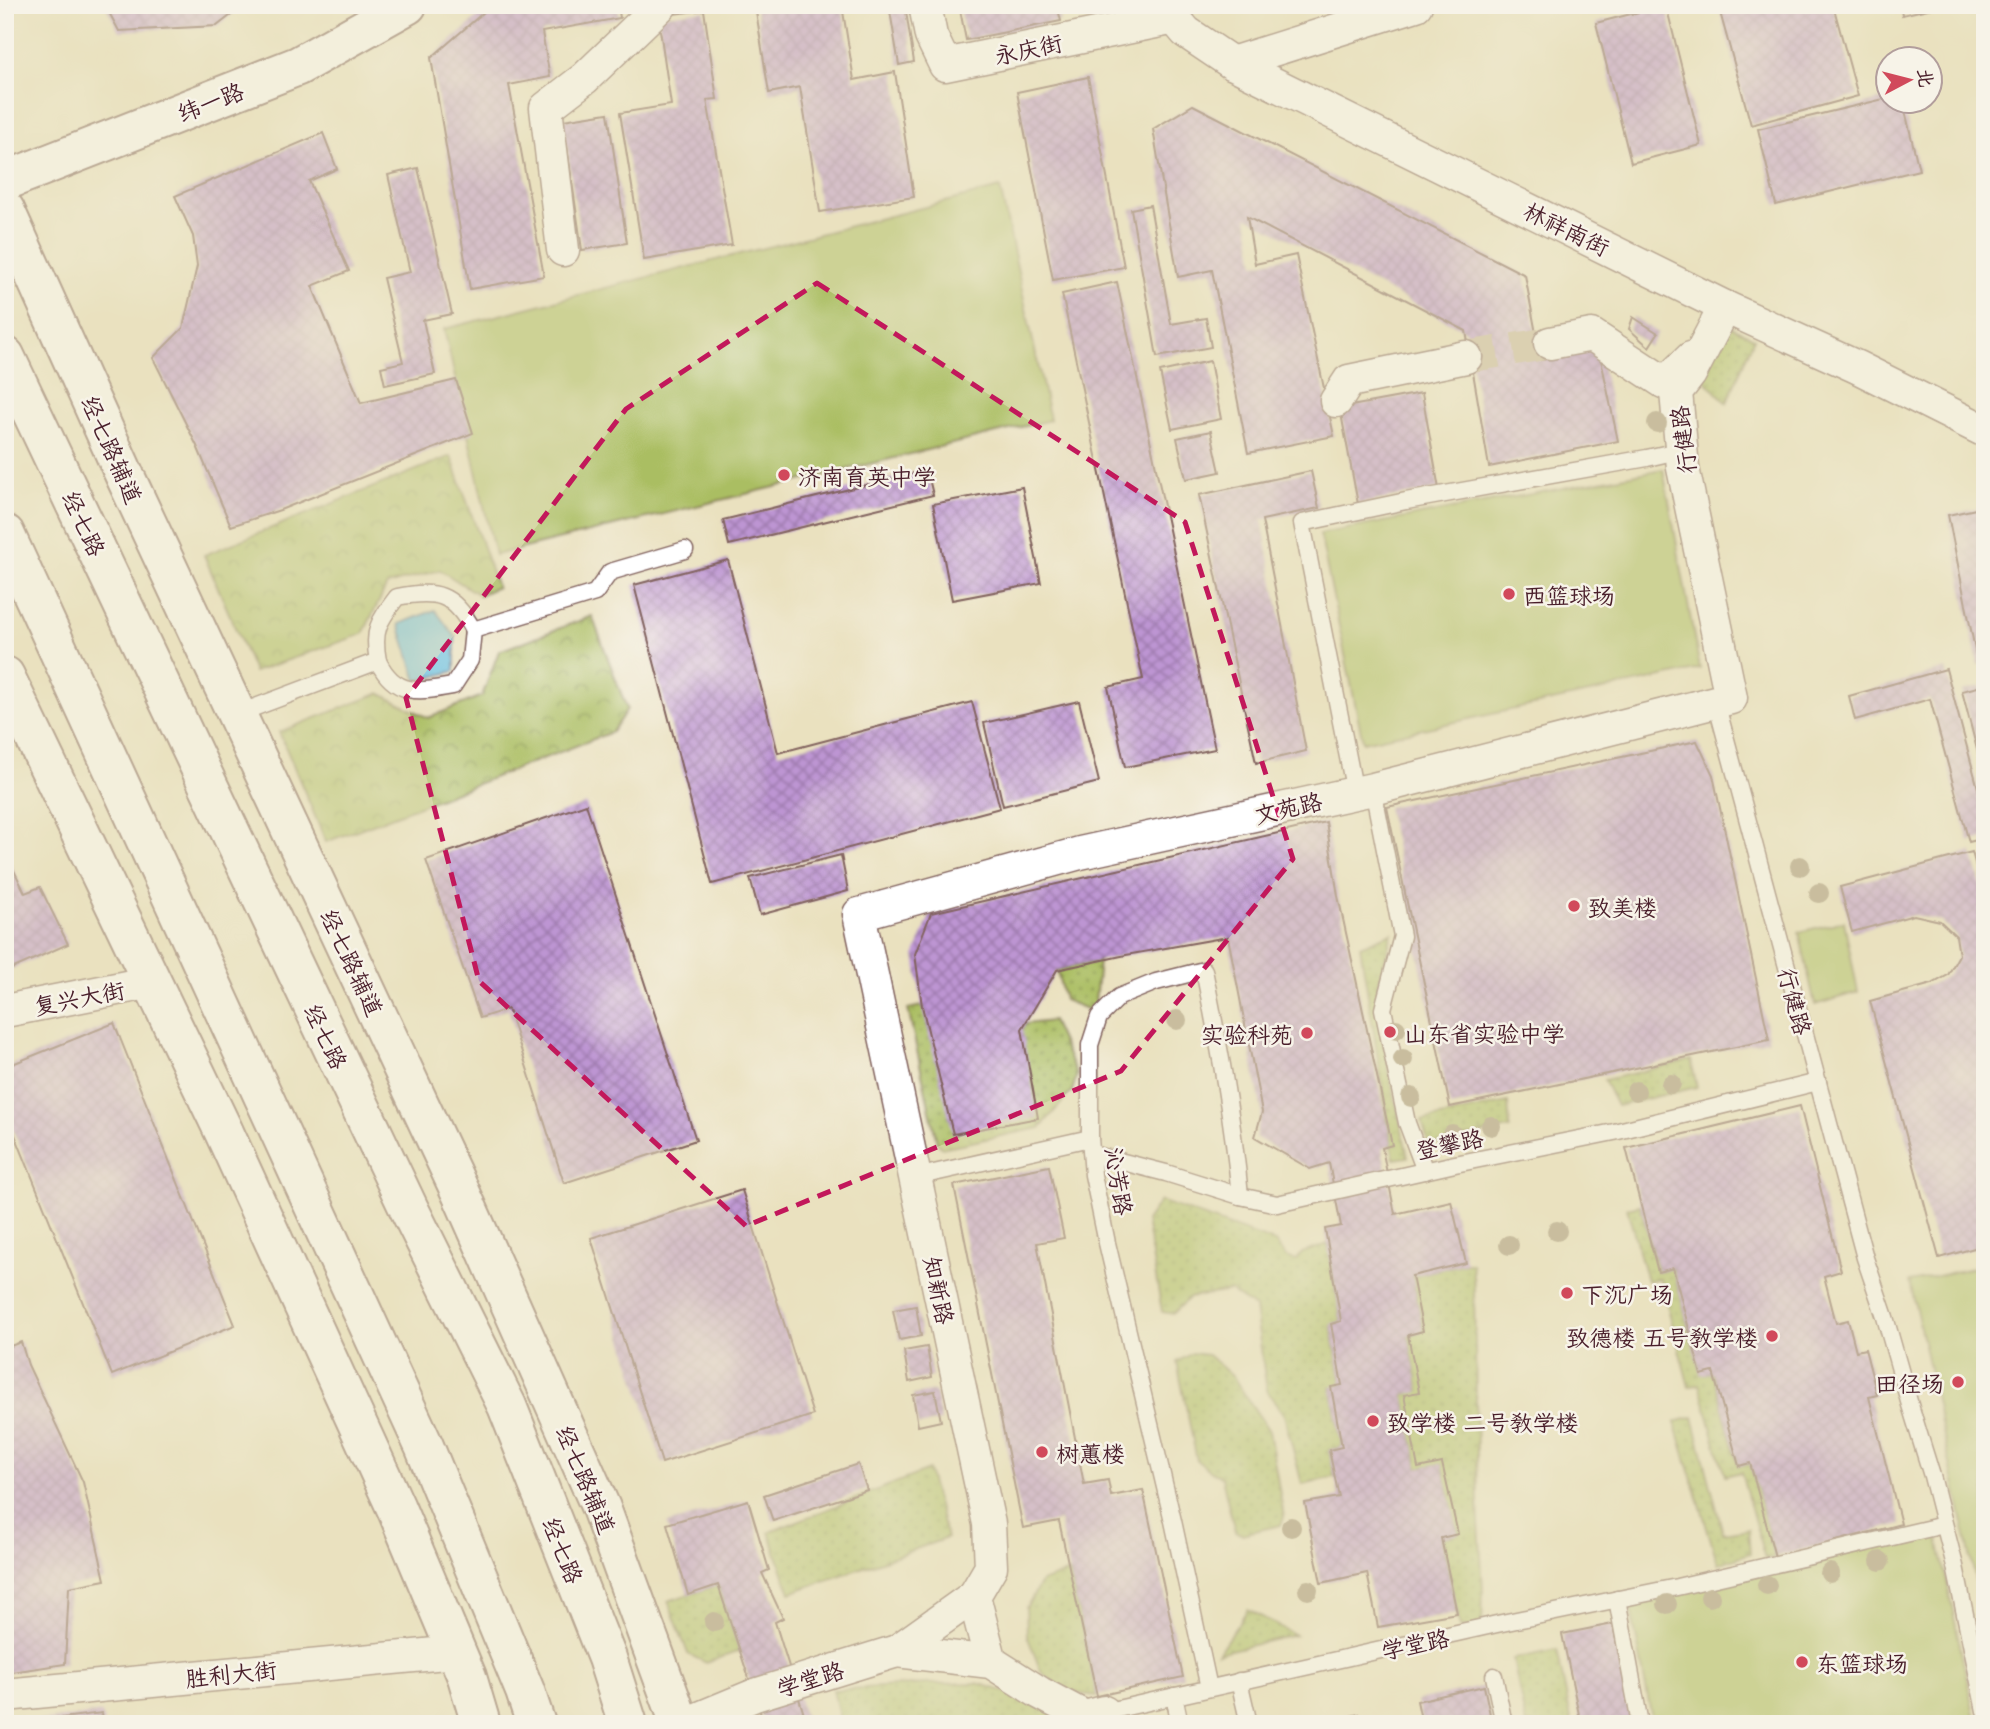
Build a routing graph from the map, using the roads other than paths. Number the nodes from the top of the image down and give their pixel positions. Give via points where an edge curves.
1 (407, 5) edge
2 (661, 5) edge
3 (925, 5) edge
4 (1416, 5) edge
5 (1169, 12) edge
6 (1232, 63) junction
7 (5, 181) edge
8 (5, 210) edge
9 (563, 250) dead end
10 (1725, 307) junction
11 (1550, 343) tunnel mouth
12 (5, 356) edge
13 (1466, 357) tunnel mouth
14 (1698, 358) junction
15 (1336, 401) dead end
16 (1985, 431) edge
17 (1682, 450) junction
18 (5, 534) edge
19 (685, 550) dead end
20 (473, 629) junction
21 (378, 661) junction
22 (5, 676) edge
23 (1716, 702) junction
24 (236, 714) junction
25 (1364, 791) junction
26 (859, 914) joint
27 (152, 982) junction
28 (5, 1011) edge
29 (1818, 1082) junction
30 (1091, 1146) junction
31 (1425, 1171) junction
32 (916, 1177) junction
33 (1240, 1196) junction
34 (1944, 1525) junction
35 (974, 1596) junction
36 (1617, 1599) junction
37 (897, 1651) junction
38 (456, 1652) junction
39 (991, 1662) junction
40 (1494, 1676) dead end
41 (1239, 1682) junction
42 (1209, 1688) junction
43 (5, 1695) edge
44 (1174, 1696) junction
45 (1985, 1711) edge
46 (1104, 1712) joint
47 (481, 1724) edge
48 (536, 1724) edge
49 (628, 1724) edge
50 (683, 1724) edge
51 (1180, 1724) edge
52 (1249, 1724) edge
53 (1504, 1724) edge
54 (1640, 1724) edge

1 - 7 main road, 纬一路 via 298,66
2 - 9 street via 585,78 546,108
3 - 5 street, 永庆街 via 931,36 945,65
4 - 6 street
5 - 6 street, 林祥南街 via 1186,32
6 - 10 street, 林祥南街
8 - 24 main road, 经七路辅道
10 - 14 street, 行健路
10 - 16 street, 林祥南街
11 - 14 street via 1592,335 1665,383 1693,356
12 - 49 main road, 经七路 via 507,1406 607,1658
13 - 15 street via 1349,381
14 - 17 street, 行健路 via 1676,392
17 - 23 street, 行健路 via 1731,698
17 - 25 lane via 1302,523
18 - 48 main road via 424,1446
19 - 20 lane via 610,572 595,593
20 - 21 lane via 470,660 453,686 402,689
20 - 21 lane via 463,612 441,596 397,597 379,621
21 - 24 lane
22 - 27 main road
23 - 25 street, 文苑路
23 - 29 lane, 行健路
24 - 50 main road, 经七路辅道 via 460,1191 601,1508
25 - 26 street, 文苑路 via 1080,853
25 - 31 lane via 1402,936 1383,1009 1407,1123
26 - 32 street, 知新路
27 - 28 street, 复兴大街
27 - 38 main road via 396,1508
29 - 31 lane, 登攀路 via 1614,1132
29 - 34 lane, 行健路
30 - 32 lane, 登攀路
30 - 33 lane, 登攀路
30 - 33 lane, 沁芳路 via 1090,1045 1099,1017 1119,997 1204,970
30 - 42 lane, 沁芳路 via 1107,1243
31 - 33 lane, 登攀路 via 1277,1204
32 - 35 street, 知新路 via 989,1524 991,1567
34 - 36 lane, 学堂路
34 - 45 lane, 行健路
35 - 37 street, 学堂路
35 - 39 street
36 - 41 lane, 学堂路
36 - 54 lane
37 - 39 street, 学堂路
37 - 50 street, 学堂路 via 755,1695
38 - 43 street, 胜利大街
38 - 47 main road
39 - 46 street, 学堂路 via 1085,1717
40 - 53 lane
41 - 42 lane, 学堂路
41 - 52 lane
42 - 44 lane, 学堂路
44 - 46 lane, 学堂路
44 - 51 lane

